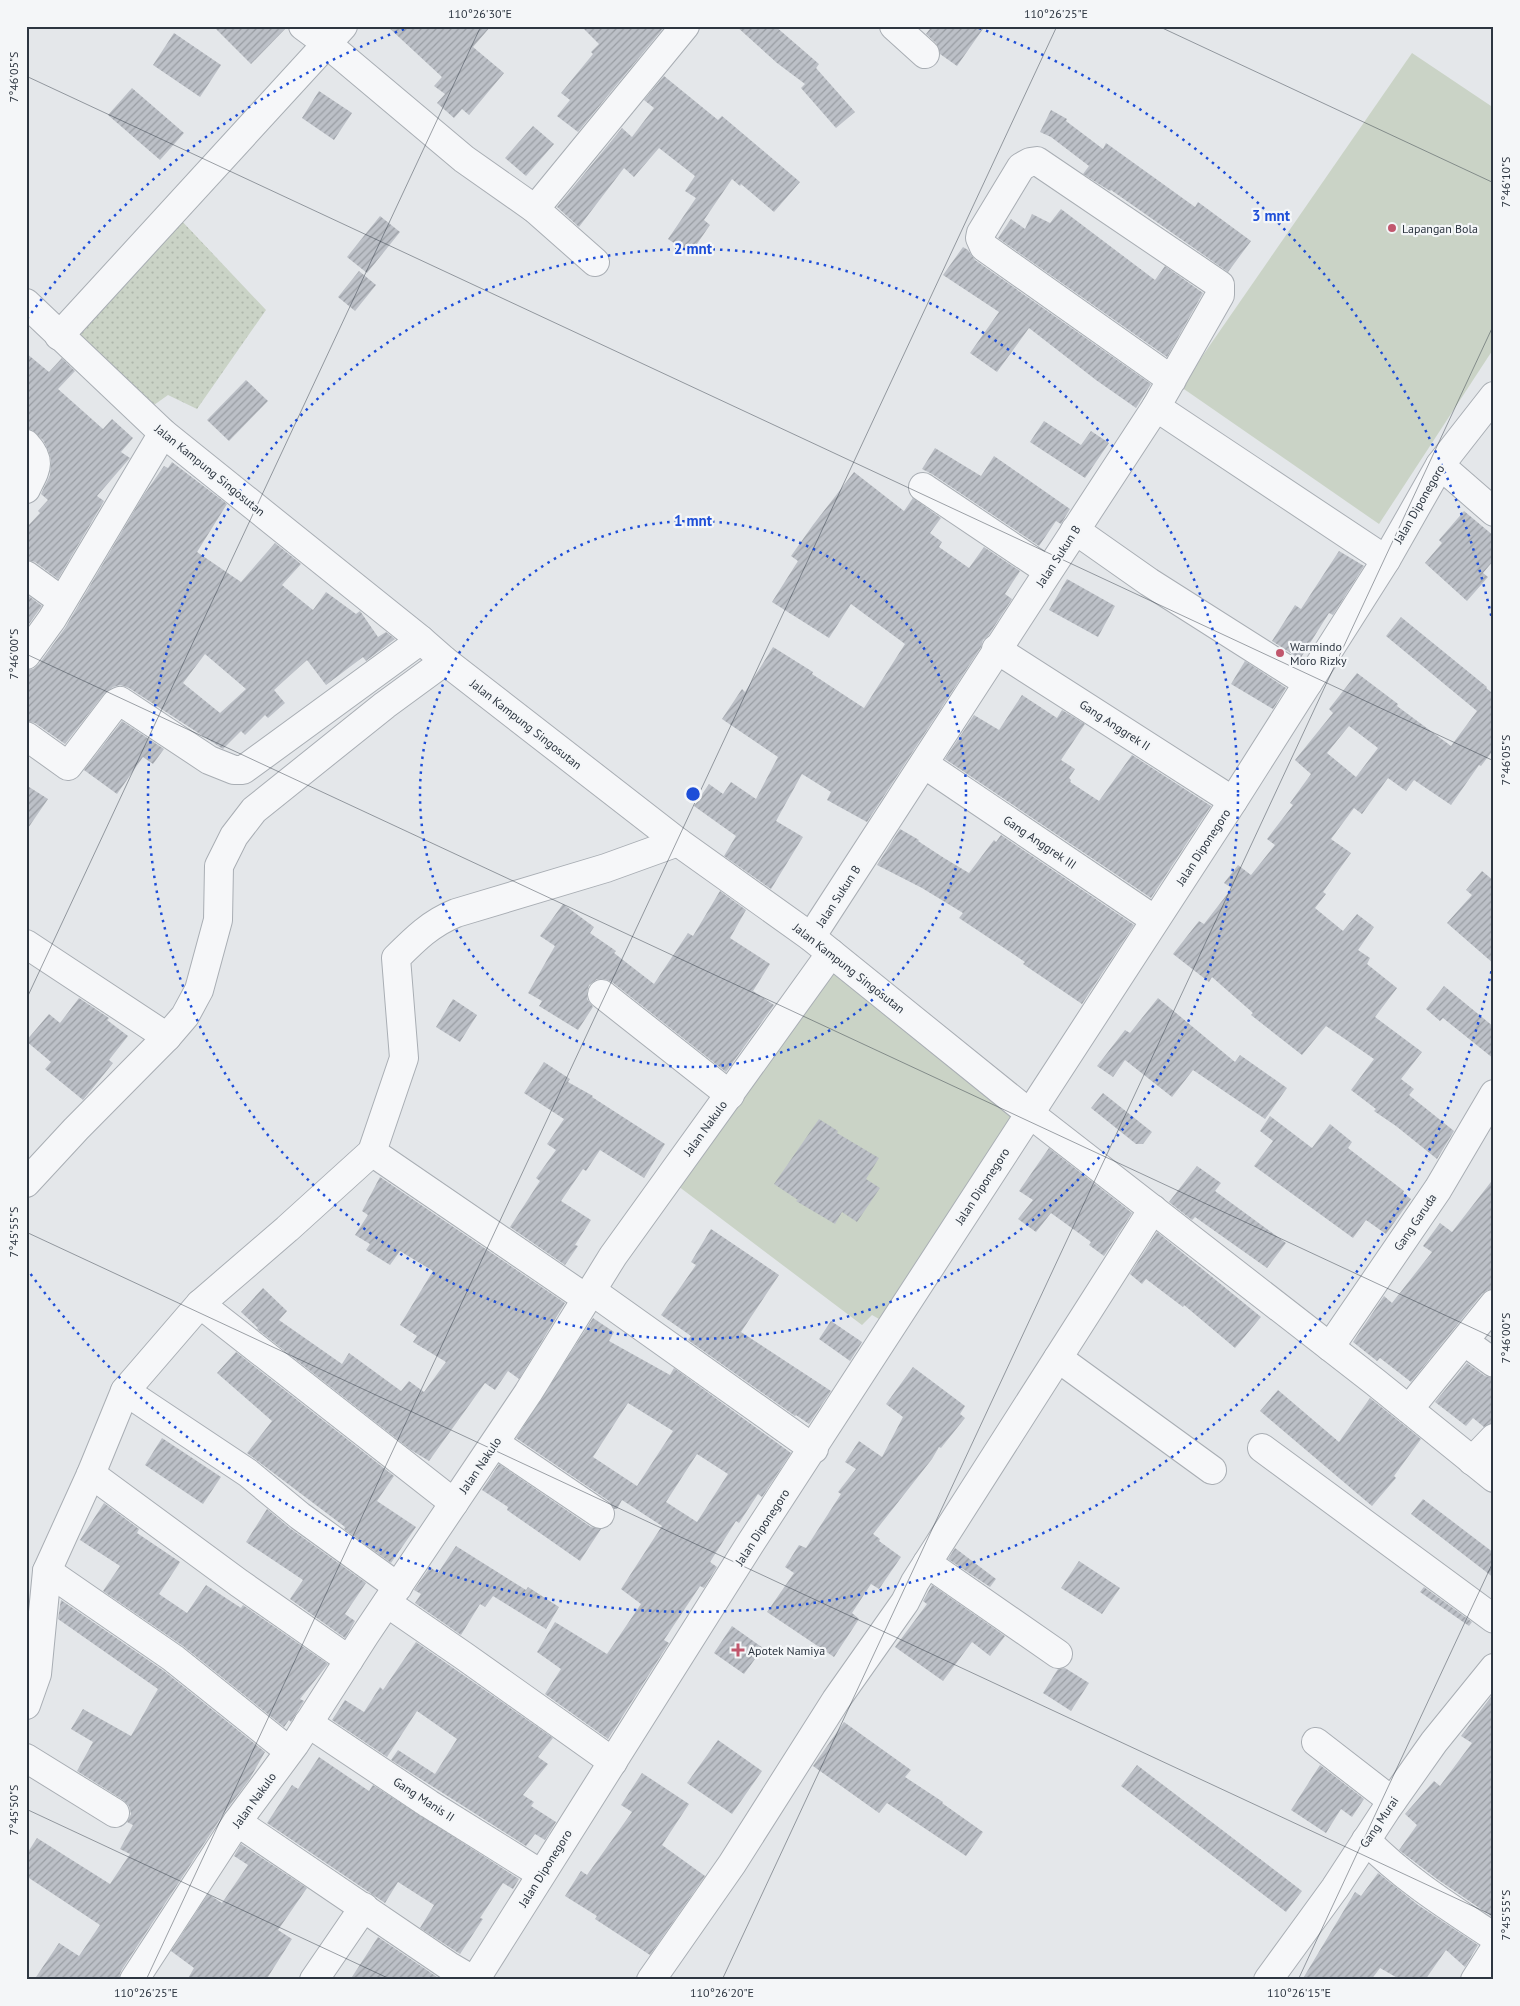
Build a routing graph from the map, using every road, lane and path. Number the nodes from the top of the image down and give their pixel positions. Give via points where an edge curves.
1 (303, 26) edge
2 (685, 26) edge
3 (894, 26) edge
4 (334, 35) edge
5 (925, 54) dead end
6 (534, 209) junction
7 (596, 262) dead end
8 (30, 316) edge
9 (59, 336) junction
10 (1172, 380) junction
11 (1494, 396) edge
12 (1156, 407) junction
13 (163, 433) junction
14 (26, 444) edge
15 (1440, 465) junction
16 (923, 487) dead end
17 (26, 489) edge
18 (1494, 512) edge
19 (1075, 530) junction
20 (1386, 560) junction
21 (1048, 571) junction
22 (26, 575) edge
23 (62, 601) junction
24 (421, 640) junction
25 (996, 649) junction
26 (26, 655) edge
27 (445, 662) junction
28 (1308, 683) junction
29 (26, 736) edge
30 (924, 764) junction
31 (1233, 801) junction
32 (678, 842) junction
33 (1155, 920) junction
34 (26, 944) edge
35 (821, 945) junction
36 (602, 994) dead end
37 (167, 1038) junction
38 (1494, 1094) edge
39 (730, 1095) junction
40 (1029, 1113) junction
41 (372, 1152) junction
42 (26, 1183) edge
43 (1153, 1209) junction
44 (589, 1295) junction
45 (200, 1304) junction
46 (1494, 1304) edge
47 (1465, 1342) junction
48 (1330, 1347) junction
49 (1058, 1358) junction
50 (1494, 1363) edge
51 (125, 1392) junction
52 (1409, 1409) junction
53 (1494, 1438) edge
54 (495, 1443) junction
55 (1262, 1448) dead end
56 (814, 1449) junction
57 (1472, 1461) junction
58 (1212, 1470) dead end
59 (91, 1474) junction
60 (1494, 1478) edge
61 (454, 1503) junction
62 (600, 1514) dead end
63 (928, 1563) junction
64 (48, 1571) junction
65 (392, 1595) junction
66 (1494, 1619) edge
67 (1058, 1654) dead end
68 (349, 1660) junction
69 (1494, 1668) edge
70 (26, 1705) edge
71 (308, 1723) junction
72 (1316, 1742) dead end
73 (290, 1750) junction
74 (26, 1758) edge
75 (613, 1762) junction
76 (1392, 1801) junction
77 (115, 1813) dead end
78 (237, 1822) junction
79 (1366, 1840) junction
80 (541, 1874) junction
81 (364, 1907) junction
82 (1494, 1937) edge
83 (1494, 1950) edge
84 (1274, 1978) edge
85 (134, 1980) edge
86 (314, 1980) edge
87 (474, 1980) edge
88 (651, 1980) edge
89 (1475, 1980) edge

1 - 4 street
2 - 6 street
3 - 5 street
4 - 6 street via 464,159
4 - 9 street
6 - 7 street
8 - 9 street, Jalan Kampung Singosutan
9 - 13 street, Jalan Kampung Singosutan
10 - 10 street, Jalan Sukun B via 982,244 981,233 1025,164 1036,161 1220,285 1220,295
10 - 12 street, Jalan Sukun B
11 - 15 street, Jalan Diponegoro
12 - 19 street, Jalan Sukun B
12 - 20 street
13 - 23 street
13 - 24 street, Jalan Kampung Singosutan
14 - 17 street via 37,462
15 - 18 street
15 - 20 street, Jalan Diponegoro
16 - 21 street
19 - 21 street, Jalan Sukun B
19 - 28 street via 1149,582
20 - 28 street, Jalan Diponegoro
21 - 25 street, Jalan Sukun B
22 - 23 street
23 - 26 street
24 - 27 street, Jalan Kampung Singosutan
24 - 29 street via 243,770 234,770 209,760 120,701 68,766
25 - 30 street, Jalan Sukun B
25 - 31 street, Gang Anggrek II
27 - 32 street, Jalan Kampung Singosutan
27 - 37 street via 385,705 254,810 234,836 219,866 218,920 199,990 185,1016
28 - 31 street, Jalan Diponegoro
30 - 33 street, Gang Anggrek III
30 - 35 street, Jalan Sukun B
31 - 33 street, Jalan Diponegoro
32 - 35 street, Jalan Kampung Singosutan
32 - 41 street via 606,868 456,913 421,933 396,958 404,1058
33 - 40 street, Jalan Diponegoro
34 - 37 street
35 - 39 street, Jalan Nakulo
35 - 40 street, Jalan Kampung Singosutan
36 - 39 street
37 - 42 street
38 - 48 street, Gang Garuda via 1438,1188
39 - 44 street, Jalan Nakulo via 613,1256
40 - 43 street, Jalan Kampung Singosutan
40 - 56 street, Jalan Diponegoro
41 - 44 street
41 - 45 street
43 - 48 street, Jalan Kampung Singosutan
43 - 49 street
44 - 54 street, Jalan Nakulo
44 - 56 street
45 - 51 street
45 - 61 street
46 - 47 street
47 - 50 street
47 - 52 street
48 - 52 street, Jalan Kampung Singosutan
49 - 58 street
49 - 63 street
51 - 59 street
51 - 65 street via 248,1473
52 - 57 street, Jalan Kampung Singosutan
53 - 57 street
54 - 61 street, Jalan Nakulo
54 - 62 street
55 - 66 street
56 - 75 street, Jalan Diponegoro via 750,1544
57 - 60 street, Jalan Kampung Singosutan
59 - 64 street
59 - 68 street
61 - 65 street, Jalan Nakulo
63 - 67 street
63 - 88 street via 732,1864
64 - 70 street via 37,1674
64 - 73 street via 173,1658
65 - 68 street, Jalan Nakulo
65 - 75 street via 464,1656
68 - 71 street, Jalan Nakulo
69 - 76 street, Gang Murai via 1434,1742
71 - 73 street, Jalan Nakulo
71 - 80 street, Gang Manis II
72 - 76 street
73 - 78 street, Jalan Nakulo
74 - 77 street
75 - 80 street, Jalan Diponegoro
76 - 79 street, Gang Murai
78 - 81 street
78 - 85 street, Jalan Nakulo
79 - 82 street via 1445,1906
79 - 84 street, Gang Murai
80 - 87 street, Jalan Diponegoro
81 - 86 street
81 - 87 street
83 - 89 street

